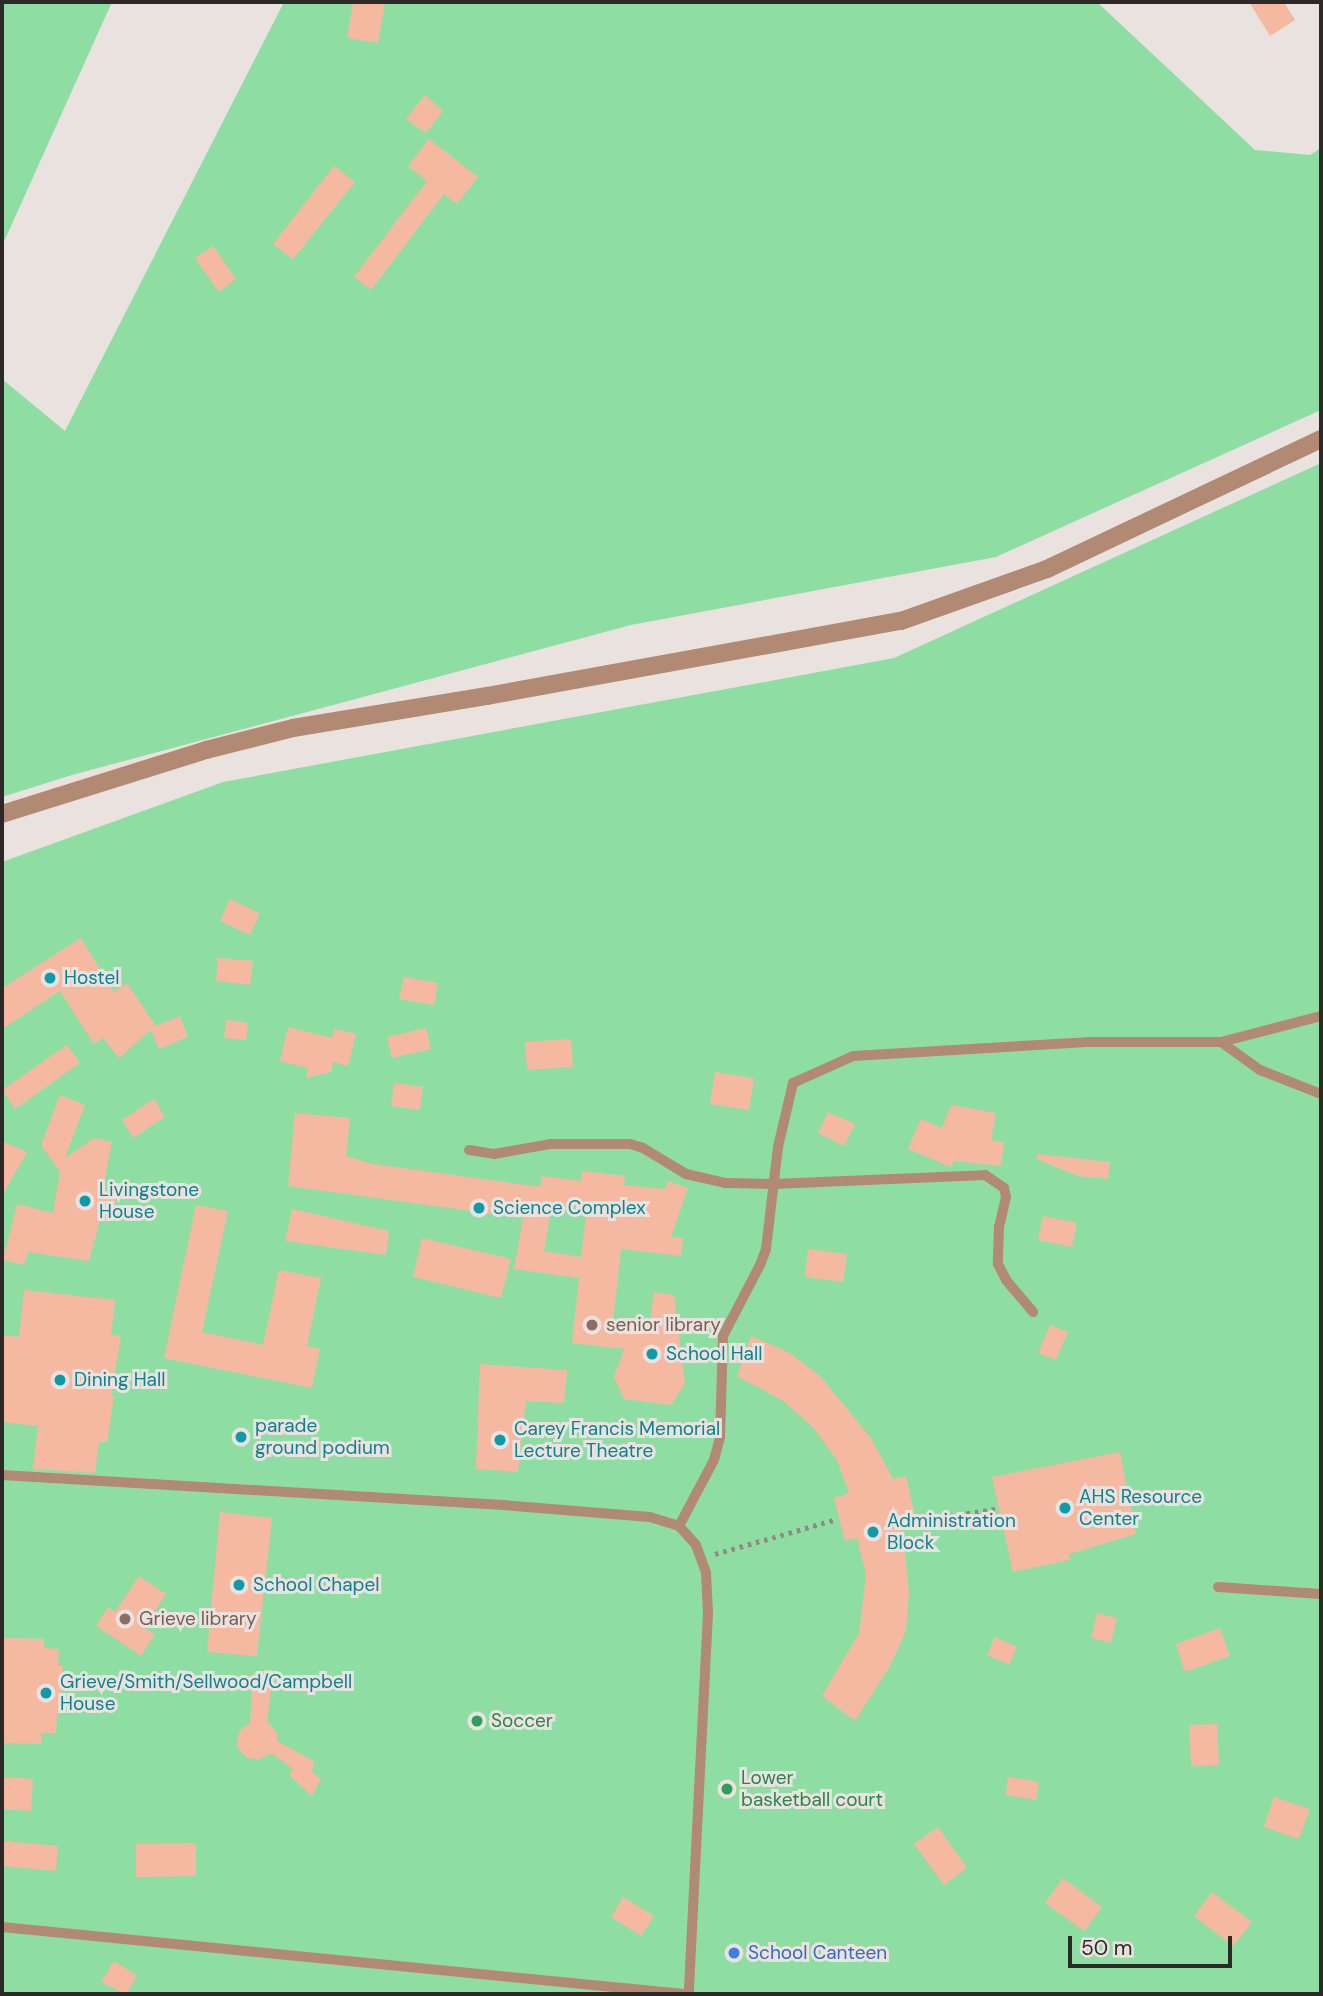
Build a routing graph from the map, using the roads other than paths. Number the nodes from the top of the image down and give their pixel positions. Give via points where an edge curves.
1 (1321, 439) edge
2 (2, 814) edge
3 (1321, 1016) edge
4 (1221, 1042) junction
5 (1321, 1094) edge
6 (469, 1150) dead end
7 (774, 1184) junction
8 (1033, 1312) dead end
9 (2, 1475) edge
10 (678, 1526) junction
11 (1218, 1587) dead end
12 (1321, 1594) edge
13 (2, 1927) edge
14 (686, 1994) edge

1 - 2 street via 1047,569 901,621 293,728 206,750
3 - 4 lane
4 - 5 lane via 1260,1070
4 - 7 lane via 1087,1042 853,1056 793,1083
6 - 7 lane via 494,1154 551,1144 630,1144 686,1174 726,1183
7 - 8 lane via 985,1175 1004,1188 1006,1197 998,1264
7 - 10 lane via 760,1265 723,1336 720,1437 714,1460
9 - 10 lane via 503,1505 650,1517
10 - 14 lane via 696,1545 701,1558 708,1613
11 - 12 lane
13 - 14 lane

